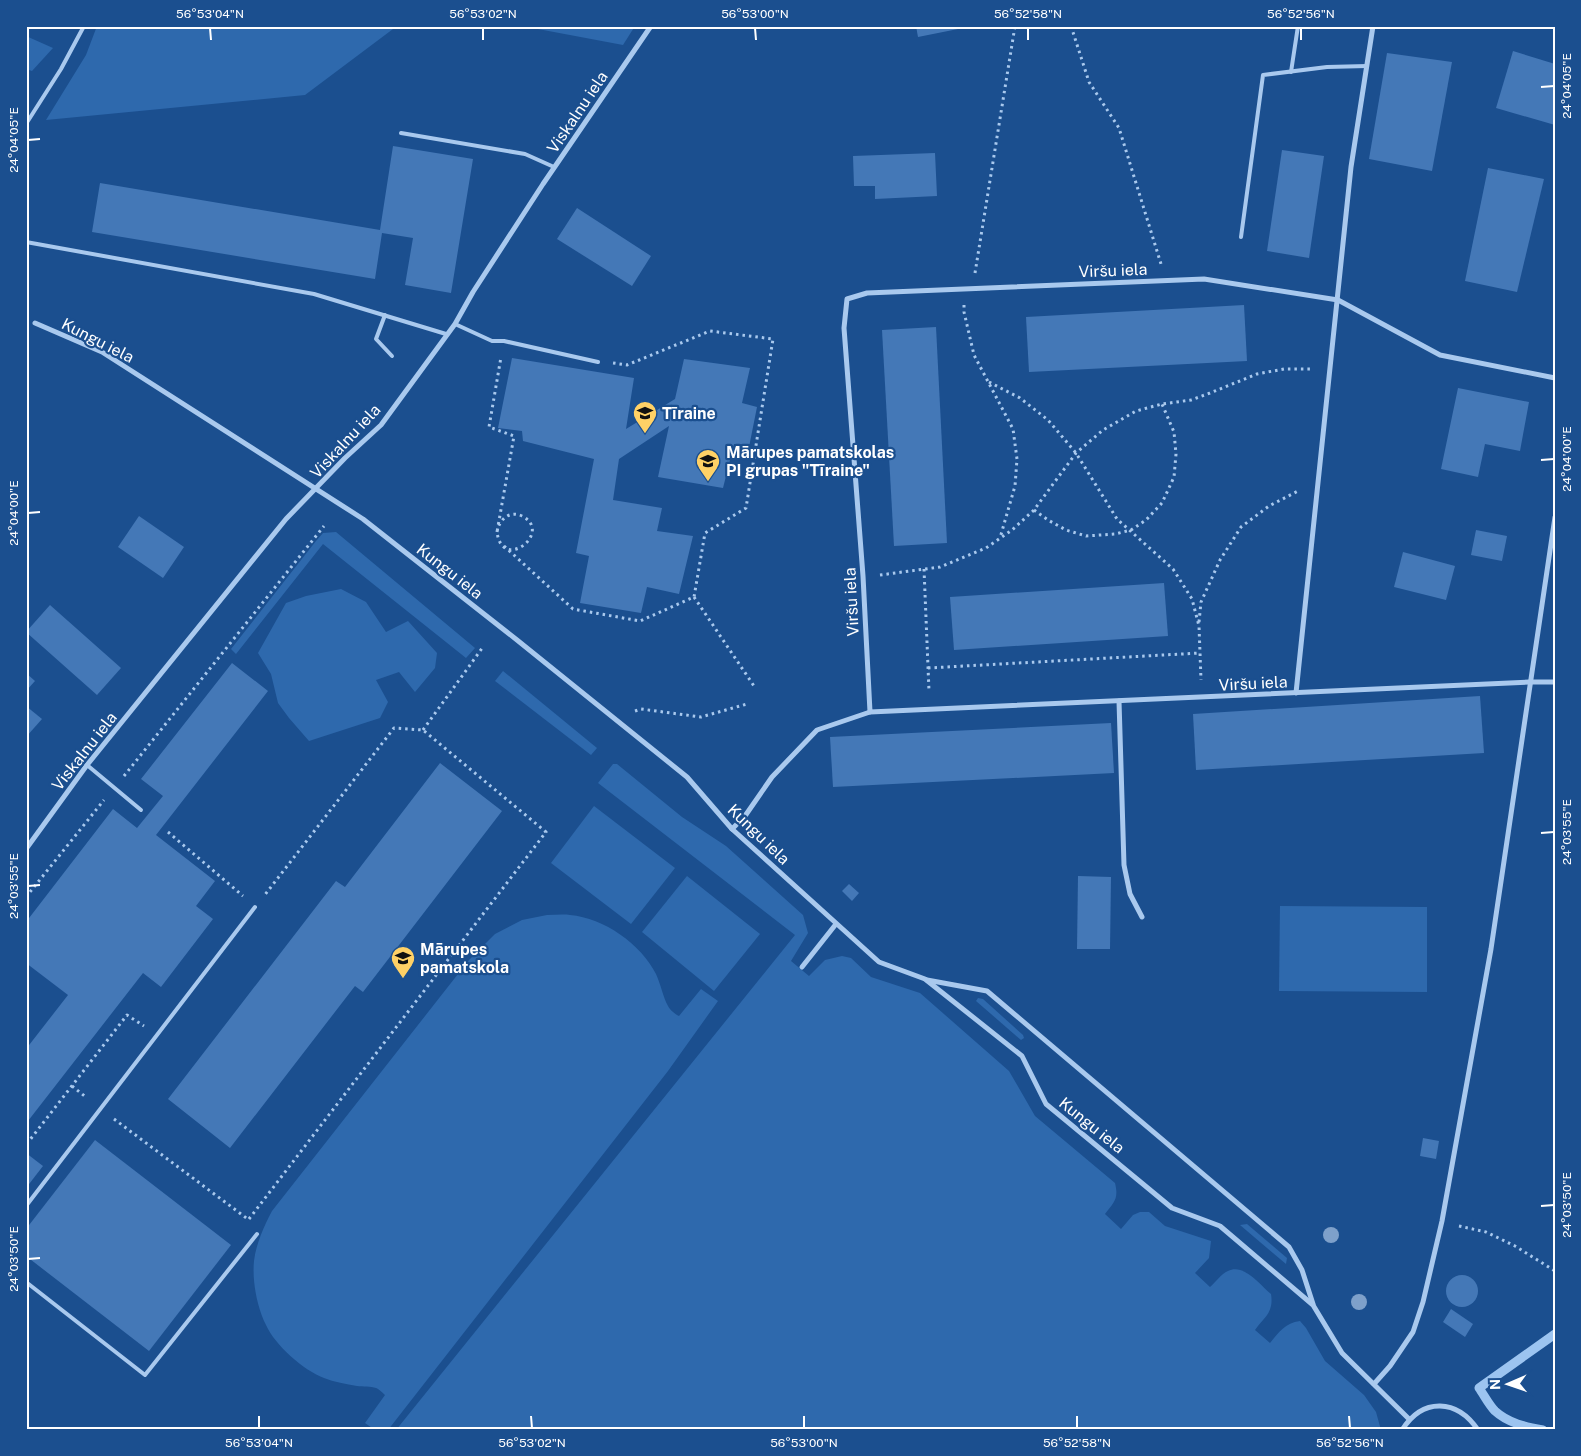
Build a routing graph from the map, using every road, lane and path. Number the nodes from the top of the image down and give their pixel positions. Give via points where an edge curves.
1 (84, 26) edge
2 (651, 26) edge
3 (1015, 26) edge
4 (1071, 26) edge
5 (1298, 26) edge
6 (1373, 26) edge
7 (1367, 66) junction
8 (1292, 72) junction
9 (26, 112) edge
10 (32, 115) junction
11 (26, 124) edge
12 (401, 133) dead end
13 (554, 167) junction
14 (1241, 237) dead end
15 (26, 242) edge
16 (1167, 281) junction
17 (964, 288) junction
18 (1338, 300) junction
19 (385, 315) junction
20 (36, 323) dead end
21 (455, 324) junction
22 (446, 334) junction
23 (504, 341) junction
24 (392, 356) dead end
25 (598, 362) joint
26 (1330, 369) junction
27 (1555, 378) edge
28 (989, 381) junction
29 (1162, 404) junction
30 (1076, 454) junction
31 (1318, 481) junction
32 (316, 490) junction
33 (1034, 510) junction
34 (1555, 517) edge
35 (324, 526) dead end
36 (1131, 530) junction
37 (496, 532) junction
38 (1000, 538) junction
39 (504, 546) junction
40 (924, 569) junction
41 (863, 576) junction
42 (694, 597) junction
43 (1199, 626) junction
44 (483, 647) dead end
45 (1200, 653) junction
46 (928, 668) junction
47 (1529, 682) junction
48 (1555, 682) edge
49 (754, 686) dead end
50 (1296, 693) junction
51 (1202, 698) junction
52 (1119, 701) junction
53 (747, 704) dead end
54 (930, 710) junction
55 (635, 711) dead end
56 (870, 712) junction
57 (422, 730) junction
58 (87, 765) junction
59 (115, 787) junction
60 (141, 810) dead end
61 (732, 829) junction
62 (168, 832) dead end
63 (26, 849) edge
64 (26, 897) edge
65 (255, 907) junction
66 (1142, 917) dead end
67 (836, 924) junction
68 (802, 967) dead end
69 (925, 980) junction
70 (149, 1019) dead end
71 (72, 1086) junction
72 (101, 1109) junction
73 (26, 1139) edge
74 (26, 1206) edge
75 (248, 1220) junction
76 (1442, 1221) junction
77 (257, 1234) joint
78 (1555, 1271) edge
79 (26, 1282) edge
80 (1313, 1305) junction
81 (1374, 1384) junction
82 (1409, 1419) junction
83 (1402, 1430) edge
84 (1478, 1430) edge

1 - 10 lane
2 - 13 street, Viskalnu iela
3 - 17 path via 975,273
4 - 16 path via 1089,82 1119,128
5 - 8 lane
6 - 7 street
7 - 8 lane via 1327,66
7 - 18 street via 1351,167
8 - 14 lane via 1263,76
9 - 10 lane
10 - 11 lane
12 - 13 lane via 525,154
13 - 21 street, Viskalnu iela
15 - 19 lane via 314,294
16 - 17 street, Viršu iela
16 - 18 street, Viršu iela via 1204,280
17 - 28 path via 964,312 974,356
17 - 41 street, Viršu iela via 867,293 847,300 844,328
18 - 26 street
18 - 27 street, Viršu iela via 1440,354
19 - 22 lane
19 - 24 lane via 376,339
20 - 32 street, Kungu iela via 102,352
21 - 22 street, Viskalnu iela
21 - 23 lane via 492,341
22 - 32 street, Viskalnu iela via 381,425
23 - 25 lane
23 - 37 path via 490,428 514,436
25 - 42 path via 627,365 710,331 773,339 746,508 705,533
26 - 29 path via 1284,368 1257,374 1191,400
26 - 31 street
28 - 30 path via 1020,398 1048,420
28 - 38 path via 1013,428 1018,459 1016,486
29 - 30 path via 1136,410 1103,430
29 - 36 path via 1174,432 1174,477 1162,503
30 - 33 path
30 - 36 path via 1117,519
31 - 43 path via 1269,506 1241,527 1220,560 1201,602
31 - 50 street
32 - 58 street, Viskalnu iela via 286,519
32 - 61 street, Kungu iela via 383,534 687,777
33 - 36 path via 1066,530 1086,536
33 - 38 path
34 - 47 street
35 - 59 path
36 - 43 path via 1173,569 1192,599
37 - 39 path
37 - 39 path via 501,520 510,515 520,516 530,524 532,530 527,544 514,550
38 - 40 path via 986,548 940,567
39 - 42 path via 573,608 640,621
40 - 41 path
40 - 46 path
41 - 56 street, Viršu iela
42 - 49 path
43 - 45 path
44 - 57 path
45 - 46 path
45 - 51 path
46 - 54 path
47 - 48 street, Viršu iela
47 - 50 street, Viršu iela
47 - 76 street via 1491,949
50 - 51 street, Viršu iela
51 - 52 street, Viršu iela
52 - 54 street, Viršu iela
52 - 66 street via 1124,865 1130,894
53 - 55 path via 701,717 641,709
54 - 56 street, Viršu iela
56 - 61 street via 817,730 772,777
57 - 65 path via 394,728
57 - 75 path via 546,832
58 - 59 lane
58 - 63 street, Viskalnu iela
59 - 60 lane
59 - 64 path
61 - 67 street, Kungu iela
62 - 65 path
65 - 72 lane
67 - 68 street
67 - 69 street, Kungu iela via 879,962
69 - 80 street, Kungu iela via 1022,1056 1046,1104 1172,1208 1220,1226
69 - 80 street via 987,991 1289,1247 1302,1270
70 - 71 path via 143,1026 127,1015
71 - 72 path
71 - 73 path via 29,1141
72 - 74 lane
72 - 75 path
75 - 77 path
76 - 78 path via 1486,1232
76 - 81 street via 1414,1332
77 - 79 lane via 145,1375
80 - 81 street, Kungu iela via 1342,1353
81 - 82 street, Kungu iela
82 - 83 street
82 - 84 street via 1426,1408 1446,1406 1465,1414

